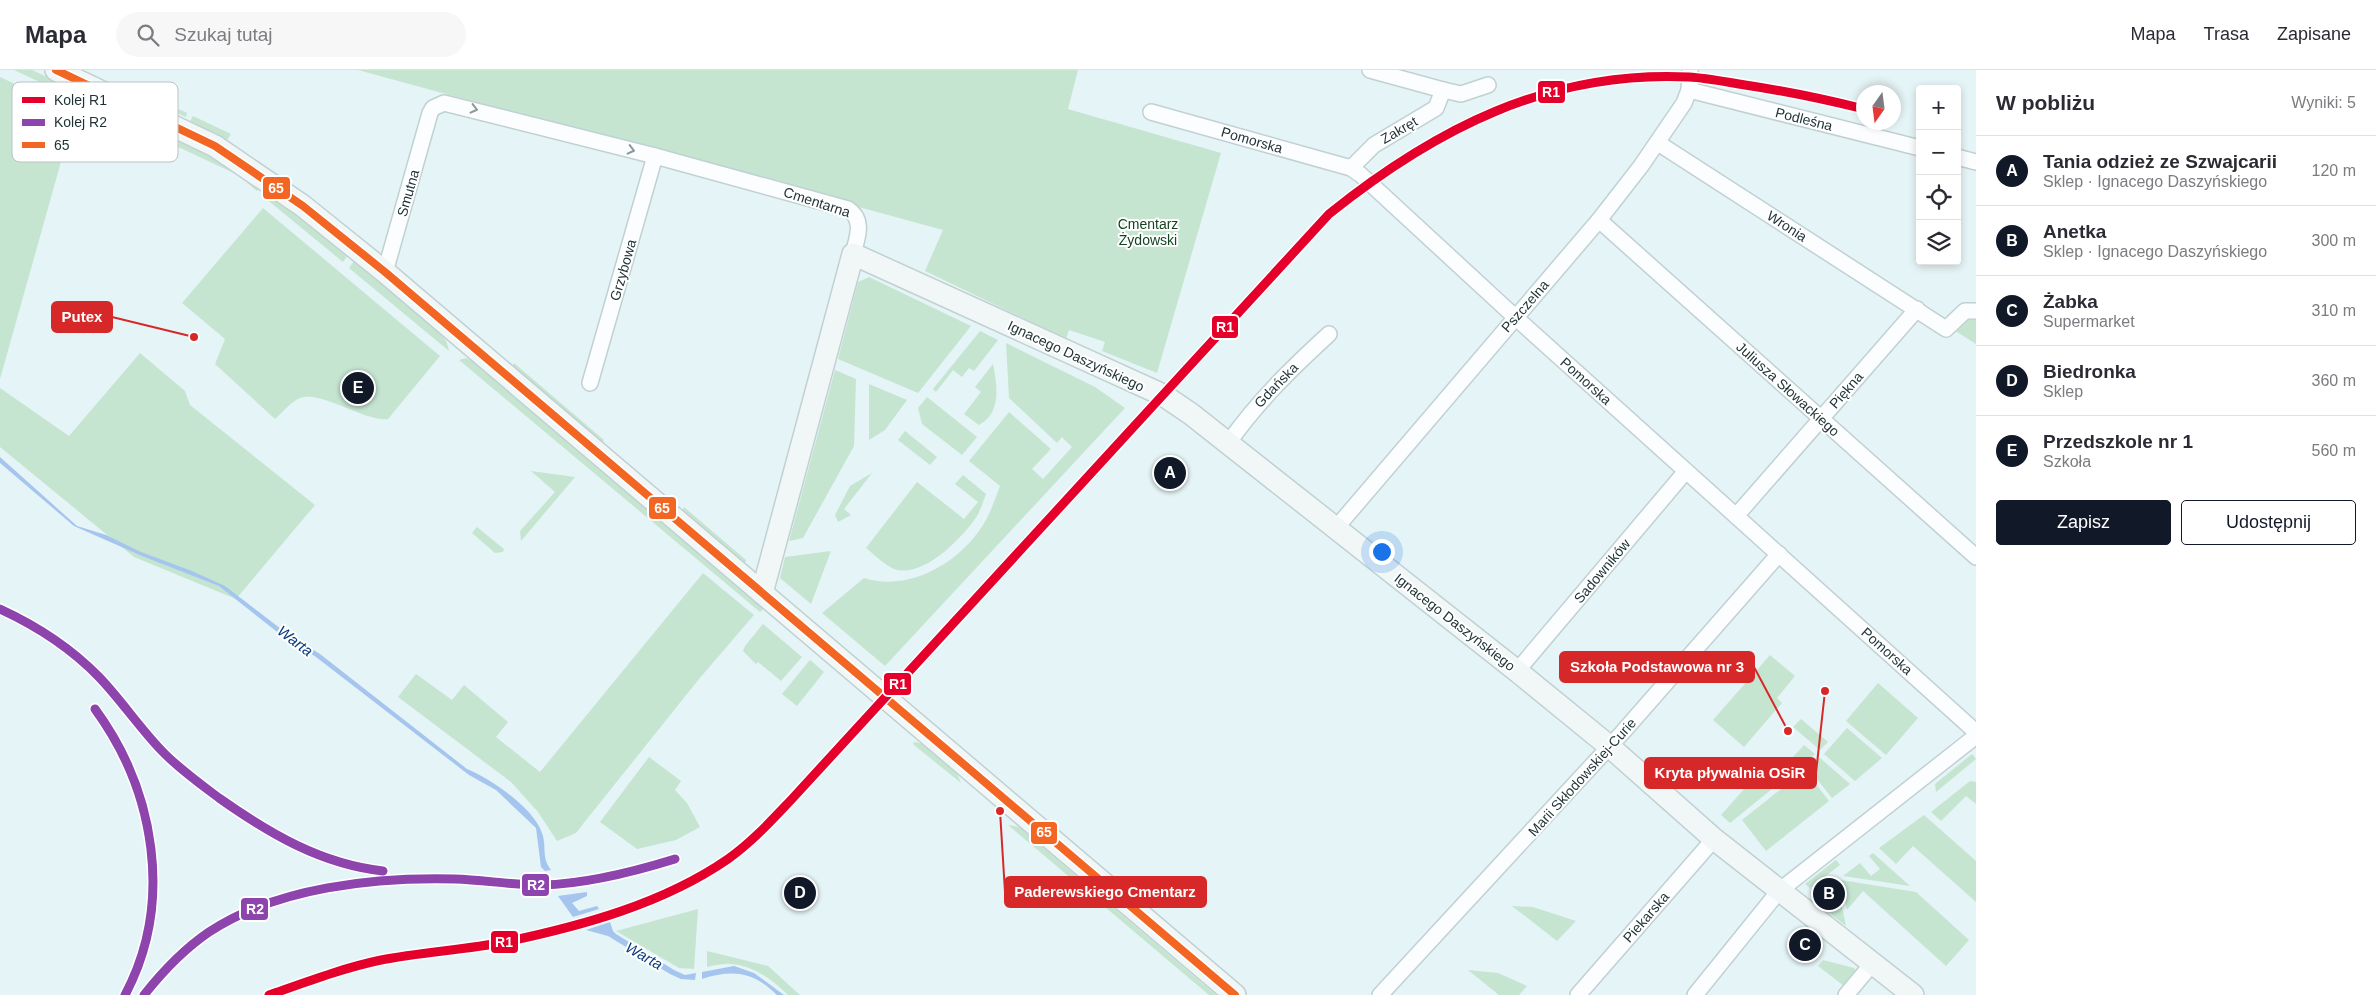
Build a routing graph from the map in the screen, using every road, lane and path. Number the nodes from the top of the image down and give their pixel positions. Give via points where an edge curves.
1 (56, 70) edge
2 (1370, 70) edge
3 (1690, 70) edge
4 (82, 82) edge
5 (1488, 85) dead end
6 (1443, 90) junction
7 (1689, 90) junction
8 (1151, 112) dead end
9 (430, 113) joint
10 (178, 127) edge
11 (1658, 143) junction
12 (1916, 147) edge
13 (656, 156) junction
14 (1961, 158) edge
15 (1976, 162) edge
16 (1350, 168) junction
17 (1599, 220) junction
18 (853, 254) junction
19 (385, 272) junction
20 (1917, 310) junction
21 (1976, 311) edge
22 (1515, 317) junction
23 (1329, 334) dead end
24 (590, 383) dead end
25 (1821, 419) junction
26 (1229, 442) junction
27 (1686, 471) junction
28 (1736, 516) junction
29 (1336, 528) junction
30 (1779, 554) junction
31 (1976, 557) edge
32 (762, 593) junction
33 (1518, 671) junction
34 (1976, 732) edge
35 (1976, 736) edge
36 (1609, 746) junction
37 (1714, 839) junction
38 (1779, 891) junction
39 (1872, 964) junction
40 (1235, 995) edge
41 (1380, 995) edge
42 (1578, 995) edge
43 (1695, 995) edge
44 (1846, 995) edge
45 (1913, 995) edge

1 - 4 street
2 - 6 street
3 - 7 street, Pszczelna
5 - 6 street via 1461,94
6 - 16 street, Zakręt via 1436,108 1374,145
7 - 11 street, Pszczelna
7 - 12 street, Podleśna
8 - 16 street, Pomorska
9 -> 13 street, Cmentarna via 438,105 451,104
9 - 19 street, Smutna
10 - 19 street via 239,160
11 - 17 street, Pszczelna
11 - 20 street, Wronia
13 - 18 street, Cmentarna via 848,209 856,213 859,221
13 - 24 street, Grzybowa
14 - 15 street
16 - 22 street, Pomorska
17 - 22 street, Pszczelna
17 - 25 street, Juliusza Słowackiego
18 - 26 street, Ignacego Daszyńskiego via 1163,396
18 - 32 street, Cmentarna
19 - 32 street
20 - 21 street, Wronia via 1946,329 1965,312
20 - 25 street, Piękna
22 - 27 street, Pomorska
22 - 29 street, Pszczelna
23 - 26 street, Gdańska via 1277,382
25 - 28 street, Piękna
25 - 31 street, Juliusza Słowackiego
26 - 29 street, Ignacego Daszyńskiego
27 - 28 street, Pomorska
27 - 33 street, Sadowników
28 - 30 street, Pomorska
29 - 33 street, Ignacego Daszyńskiego
30 - 34 street, Pomorska
30 - 36 street, Marii Skłodowskiej-Curie
32 - 40 street
33 - 36 street, Ignacego Daszyńskiego
35 - 38 street
36 - 37 street, Ignacego Daszyńskiego
36 - 41 street, Marii Skłodowskiej-Curie
37 - 38 street, Ignacego Daszyńskiego
37 - 42 street, Piekarska
38 - 39 street, Ignacego Daszyńskiego
38 - 43 street
39 - 44 street
39 - 45 street, Ignacego Daszyńskiego

